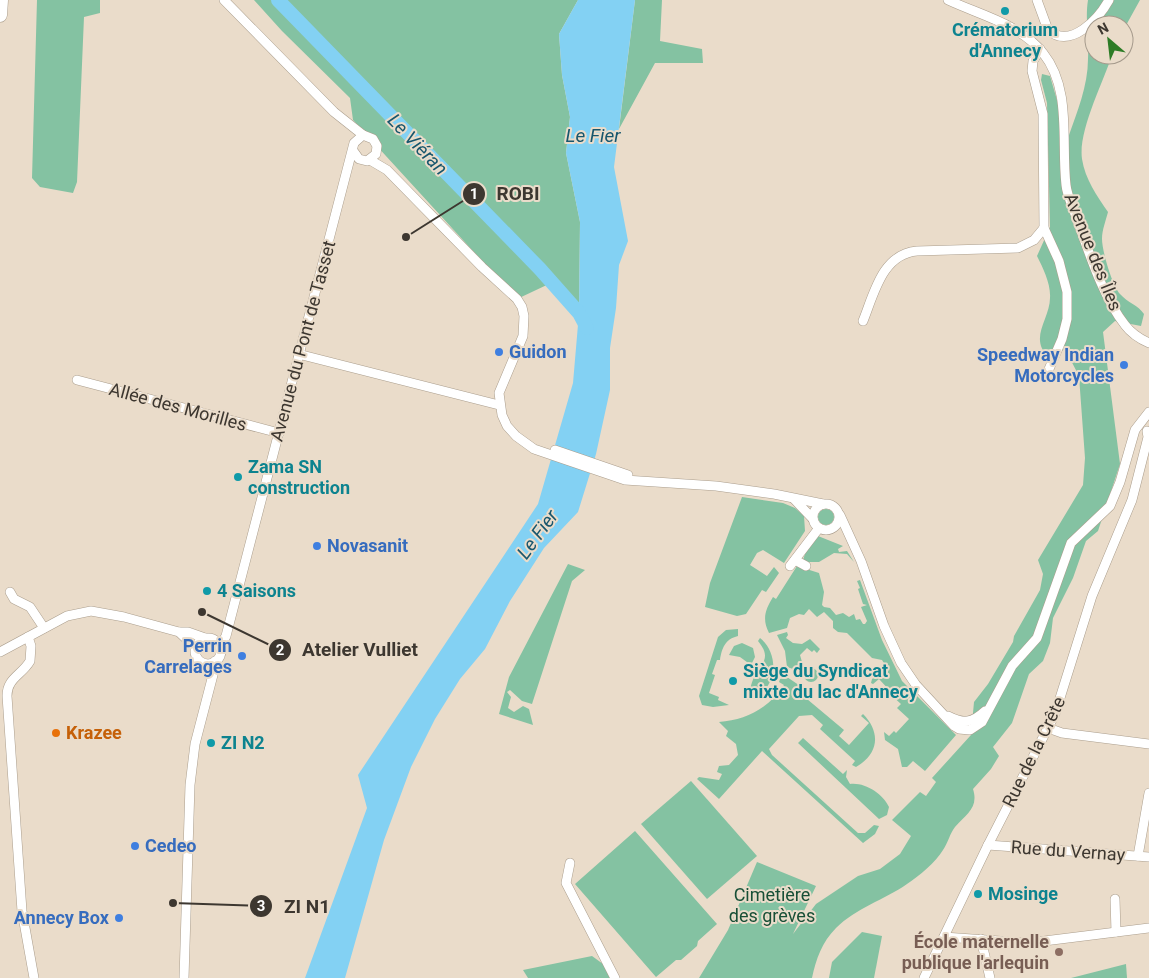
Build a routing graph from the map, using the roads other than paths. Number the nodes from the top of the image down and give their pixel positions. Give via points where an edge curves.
1 (1, 0) edge
2 (224, 0) edge
3 (948, 0) edge
4 (1037, 0) edge
5 (1109, 0) edge
6 (0, 15) edge
7 (1040, 49) junction
8 (347, 124) junction
9 (363, 135) junction
10 (354, 148) junction
11 (378, 150) junction
12 (367, 160) junction
13 (387, 170) junction
14 (348, 173) junction
15 (1044, 228) junction
16 (863, 321) dead end
17 (1149, 343) edge
18 (298, 354) junction
19 (1046, 376) dead end
20 (76, 380) dead end
21 (499, 405) junction
22 (1148, 420) edge
23 (279, 434) junction
24 (1132, 441) junction
25 (794, 499) junction
26 (823, 504) junction
27 (840, 515) junction
28 (813, 519) junction
29 (819, 528) junction
30 (829, 530) junction
31 (853, 547) junction
32 (806, 566) dead end
33 (10, 592) dead end
34 (228, 625) junction
35 (44, 628) junction
36 (180, 632) junction
37 (28, 636) junction
38 (208, 638) junction
39 (196, 647) junction
40 (220, 647) junction
41 (0, 652) edge
42 (215, 661) junction
43 (203, 663) junction
44 (212, 682) junction
45 (1048, 728) junction
46 (1149, 744) edge
47 (1149, 793) edge
48 (988, 845) junction
49 (1138, 856) junction
50 (1149, 857) edge
51 (570, 863) dead end
52 (1115, 898) dead end
53 (1149, 928) edge
54 (1116, 932) junction
55 (944, 937) junction
56 (981, 939) junction
57 (34, 978) edge
58 (184, 978) edge
59 (616, 978) edge
60 (924, 978) edge
61 (990, 978) edge

1 - 6 highway
2 - 8 street
3 - 7 street, Avenue des Îles via 1015,28
4 - 5 street via 1048,30 1063,36 1081,31 1093,23
7 - 15 street via 1032,71 1043,114
7 - 17 street, Avenue des Îles via 1059,84 1066,187 1080,229 1111,303 1126,327
8 - 9 street
8 - 10 street
9 - 10 street
9 - 11 street via 376,142
10 - 12 street
10 - 14 street, Avenue du Pont de Tasset
11 - 12 street
11 - 13 street
12 - 13 street
12 - 14 street
13 - 21 street via 522,307 523,336 503,380
14 - 18 street, Avenue du Pont de Tasset
15 - 16 street via 1034,240 1018,248 901,254 885,269
15 - 19 street via 1059,261 1067,292 1062,339
18 - 21 street
18 - 23 street, Avenue du Pont de Tasset
20 - 23 street, Allée des Morilles
21 - 25 street via 507,426 516,436 613,474
22 - 24 street
22 - 24 street via 1138,426
22 - 45 street, Rue de la Crête via 1132,500 1092,596 1062,695
23 - 34 street, Avenue du Pont de Tasset
24 - 31 street via 1110,506 1071,542 1037,638 1012,666 977,727 965,731 954,726 916,685 901,663 884,626
25 - 26 street
25 - 28 street
26 - 27 street via 834,506
26 - 28 street via 815,510
27 - 30 street via 837,524
27 - 31 street
28 - 29 street
29 - 30 street
29 - 32 street via 792,563
30 - 31 street via 842,536
33 - 35 street via 14,599 30,607
34 - 38 street
34 - 40 street, Avenue du Pont de Tasset
35 - 36 street via 67,616 91,611 124,616
35 - 37 street
36 - 38 street
36 - 39 street
37 - 41 street
37 - 57 street via 30,661 10,681 7,696 22,911
38 - 39 street via 199,641
38 - 40 street
39 - 43 street via 197,657
40 - 42 street
42 - 43 street
42 - 44 street
43 - 44 street
44 - 58 street via 195,744 190,785
45 - 46 street via 1062,733
45 - 48 street, Rue de la Crête
47 - 49 street
48 - 49 street, Rue du Vernay
48 - 55 street, Rue de la Crête
49 - 50 street, Rue du Vernay
51 - 59 street via 566,883
52 - 54 street
53 - 54 street
54 - 56 street via 1028,943
55 - 56 street
55 - 60 street, Rue de la Crête
56 - 61 street

